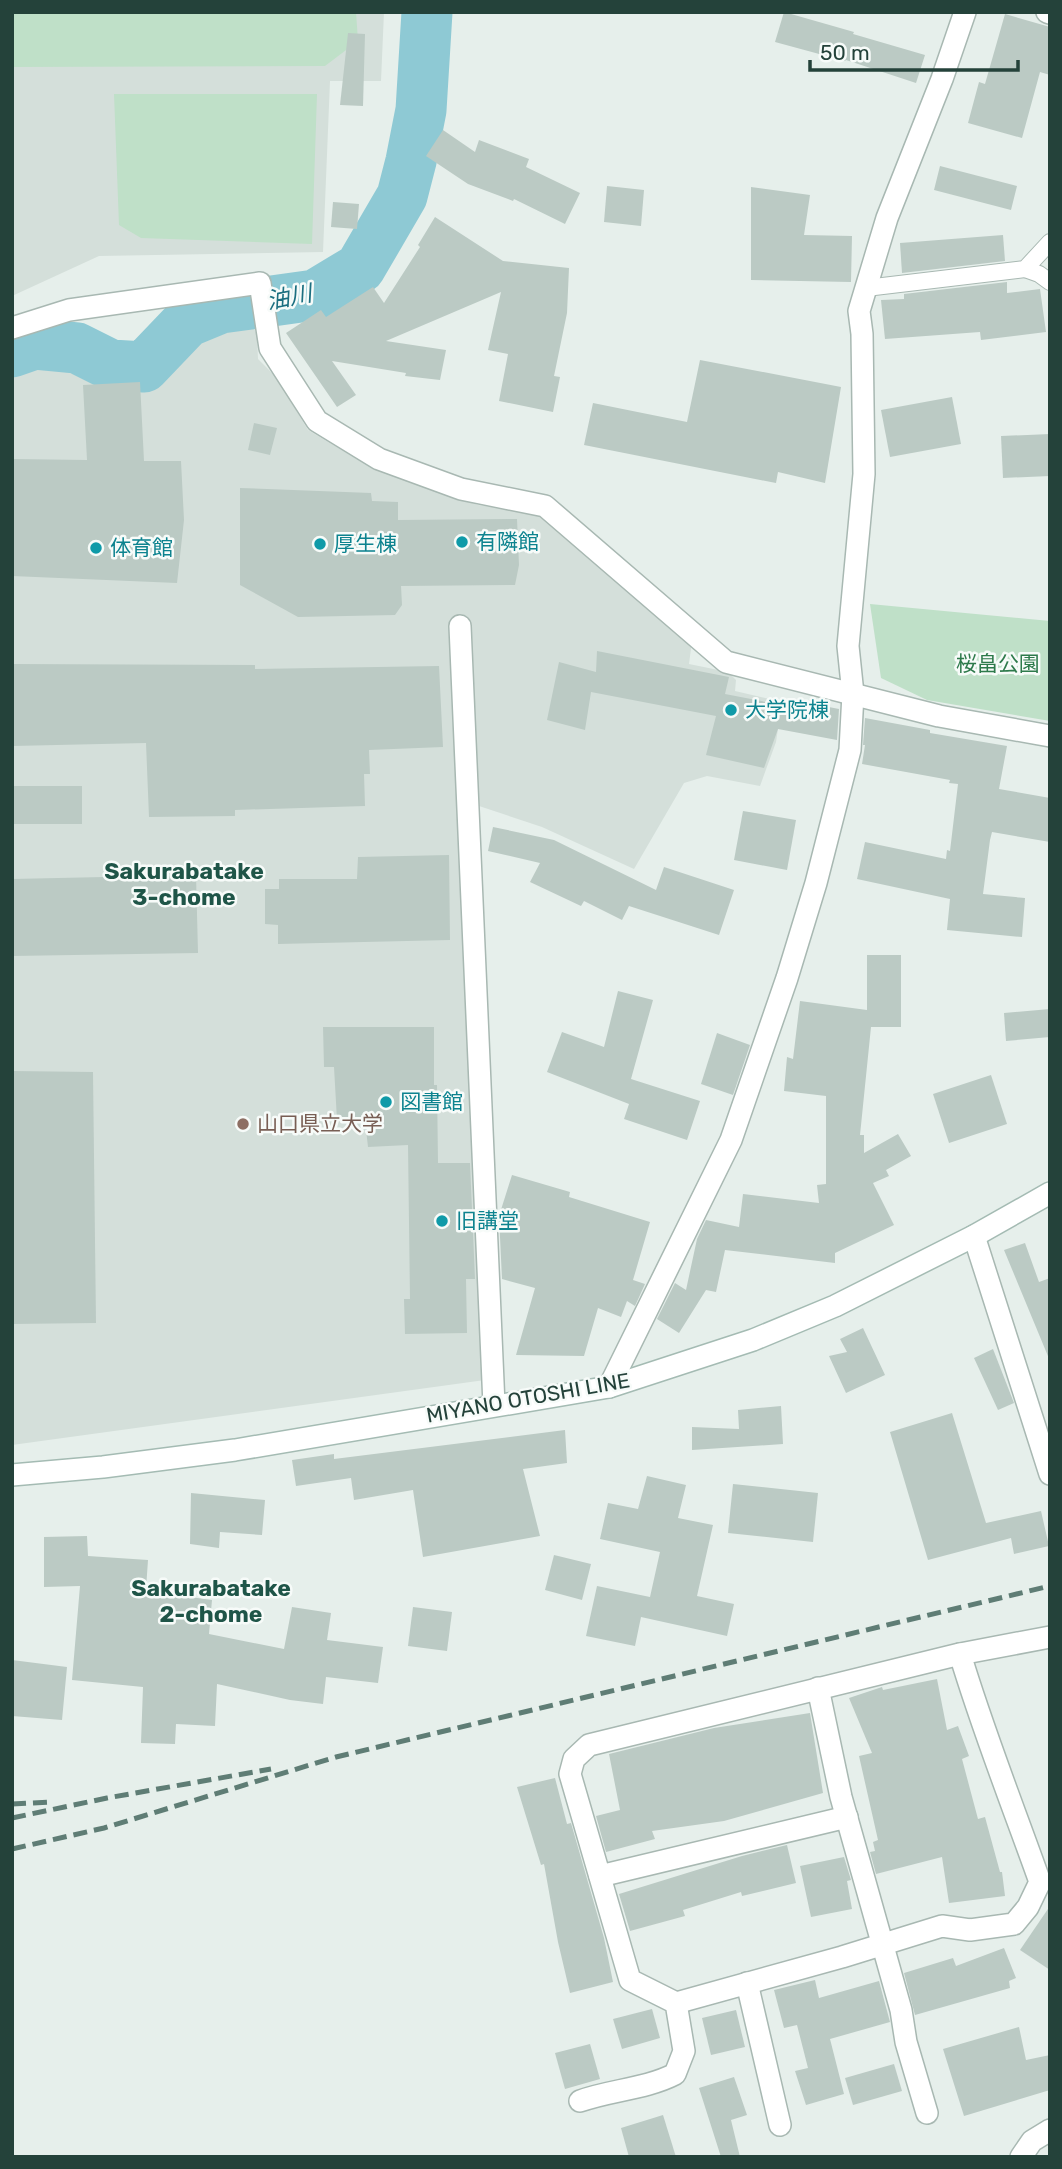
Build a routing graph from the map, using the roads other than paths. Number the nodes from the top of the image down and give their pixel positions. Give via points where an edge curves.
1 (965, 12) edge
2 (1050, 242) edge
3 (1025, 268) junction
4 (1050, 282) edge
5 (866, 288) junction
6 (12, 328) edge
7 (460, 626) dead end
8 (853, 694) junction
9 (1050, 736) edge
10 (1050, 1193) edge
11 (974, 1236) junction
12 (609, 1387) junction
13 (494, 1405) junction
14 (1050, 1474) edge
15 (12, 1475) edge
16 (1050, 1637) edge
17 (960, 1654) junction
18 (818, 1688) junction
19 (847, 1817) junction
20 (600, 1876) junction
21 (881, 1943) junction
22 (747, 1983) junction
23 (676, 2003) junction
24 (580, 2101) dead end
25 (927, 2113) dead end
26 (780, 2124) dead end
27 (1050, 2130) edge
28 (1021, 2157) edge

1 - 5 street via 887,218
2 - 3 lane
3 - 4 lane
3 - 5 lane
5 - 8 street via 859,311 864,474 848,646
6 - 8 street via 69,310 260,283 270,348 317,421 379,459 461,489 545,506 726,662
7 - 13 street
8 - 9 street via 939,716
8 - 12 street via 850,750 816,883 731,1140
10 - 11 street, MIYANO OTOSHI LINE
11 - 12 street, MIYANO OTOSHI LINE via 835,1306 753,1340
11 - 14 street
12 - 13 street, MIYANO OTOSHI LINE
13 - 15 street, MIYANO OTOSHI LINE via 235,1450
16 - 17 street
17 - 18 street
17 - 21 street via 976,1711 1040,1882 1014,1924 970,1930 942,1926
18 - 19 street
18 - 20 street via 589,1745 574,1759 570,1774
19 - 20 street
19 - 21 street
20 - 23 street via 631,1980
21 - 22 street
21 - 25 street
22 - 23 street
22 - 26 street
23 - 24 street via 684,2051 675,2074
27 - 28 street via 1032,2141

